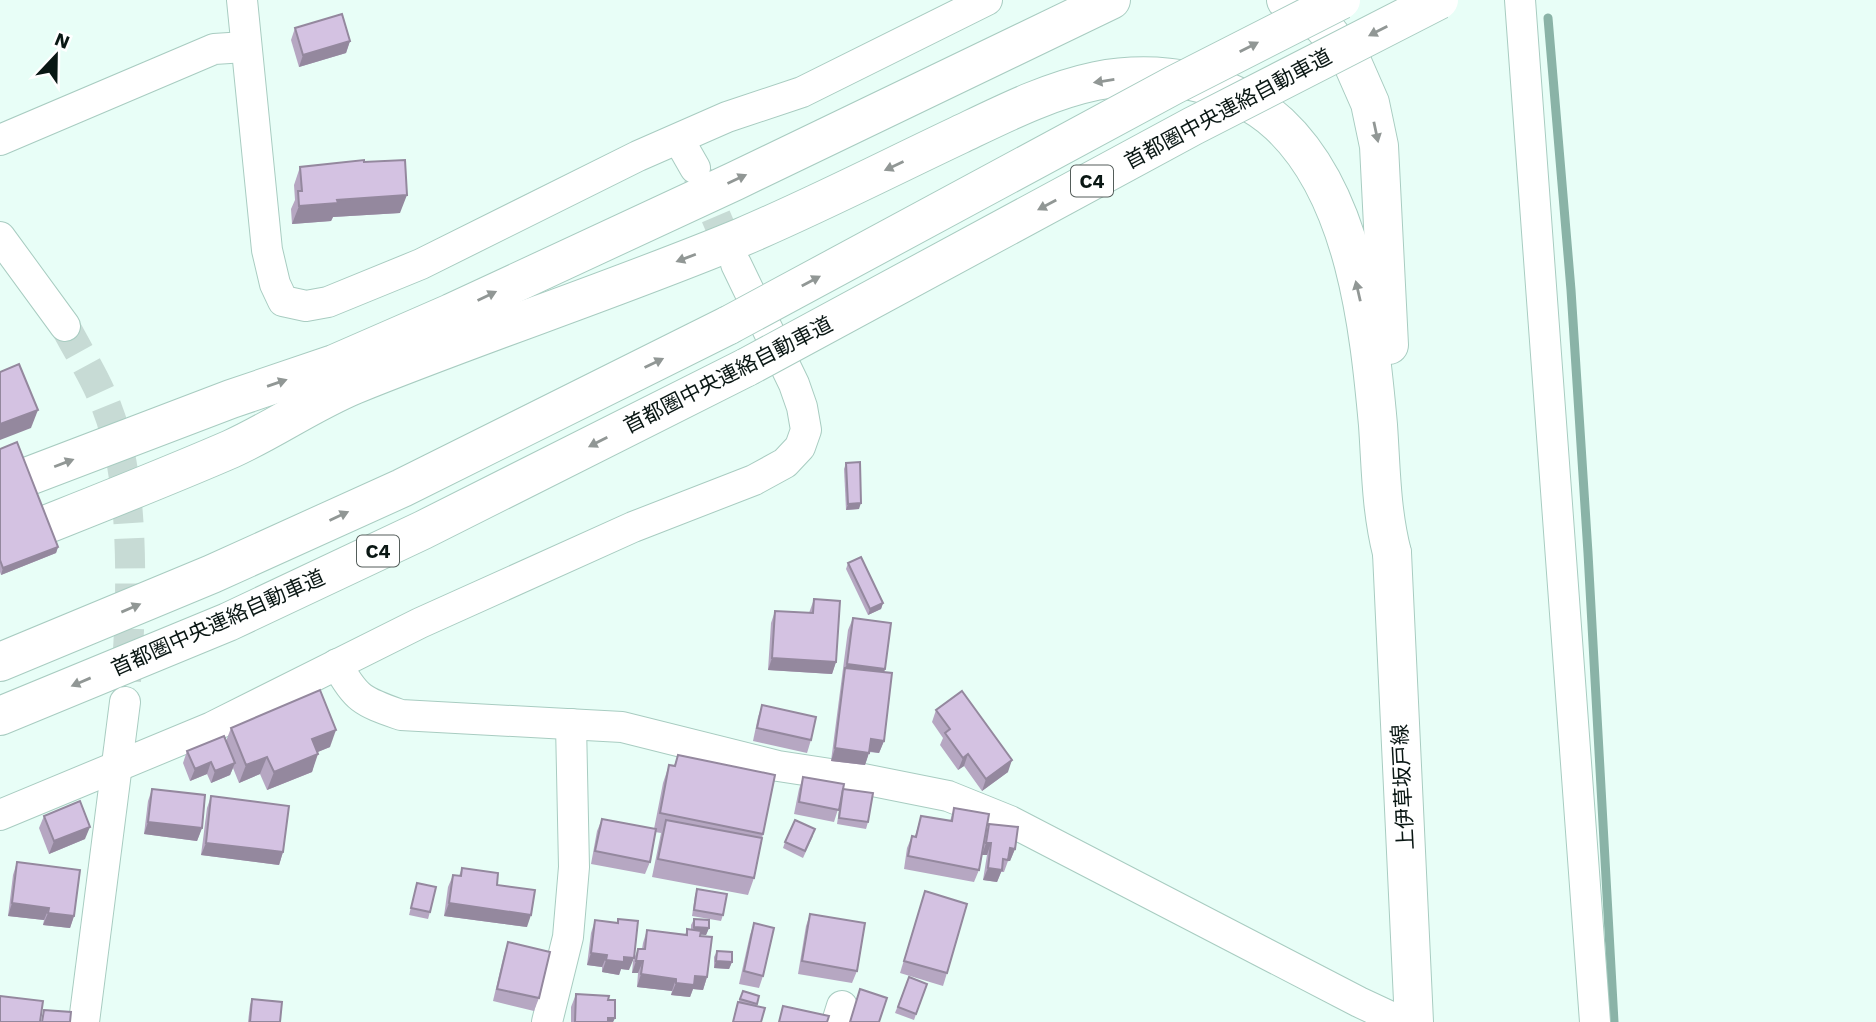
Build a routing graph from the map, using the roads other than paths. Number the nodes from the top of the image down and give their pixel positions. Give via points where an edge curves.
1 (242, 0) edge
2 (986, 0) edge
3 (1111, 0) edge
4 (1286, 0) edge
5 (1341, 0) edge
6 (1439, 0) edge
7 (1520, 0) edge
8 (245, 47) junction
9 (0, 140) edge
10 (679, 140) junction
11 (695, 168) tunnel mouth
12 (0, 237) edge
13 (736, 264) tunnel mouth
14 (65, 326) tunnel mouth
15 (0, 487) edge
16 (0, 543) edge
17 (1392, 553) junction
18 (0, 662) edge
19 (337, 664) junction
20 (125, 702) tunnel mouth
21 (0, 716) edge
22 (571, 724) junction
23 (118, 767) junction
24 (0, 815) edge
25 (84, 1022) edge
26 (547, 1022) edge
27 (1414, 1022) edge
28 (1595, 1022) edge

1 - 8 street
2 - 10 street via 802,92 727,117
15 -> 3 main road via 357,354 735,181
4 -> 17 main road via 1323,26 1352,62 1370,103 1379,146 1396,518
18 -> 5 main road, 首都圏中央連絡自動車道 / C4, bridge via 402,488 729,325
6 -> 21 main road, 首都圏中央連絡自動車道 / C4, bridge via 1193,126 747,367 423,530 228,622
7 - 28 street
8 - 9 street via 214,49
8 - 10 street via 267,250 275,284 283,301 306,306 328,302 421,264
10 - 11 street
12 - 14 street
13 - 19 street via 802,407 806,430 800,447 785,463 754,480 633,527
17 -> 16 main road via 1384,522 1378,425 1363,312 1347,241 1314,167 1278,123 1227,92 1170,78 1129,77 1040,98 743,236 347,388 234,447
17 - 27 main road, 上伊草坂戸線
19 - 22 street via 350,688 368,704 401,715
19 - 23 street via 212,727
20 - 23 street
22 - 26 street via 574,867 568,937
22 - 27 street via 622,727 778,766 948,796 1010,821 1359,1002
23 - 24 street
23 - 25 street

